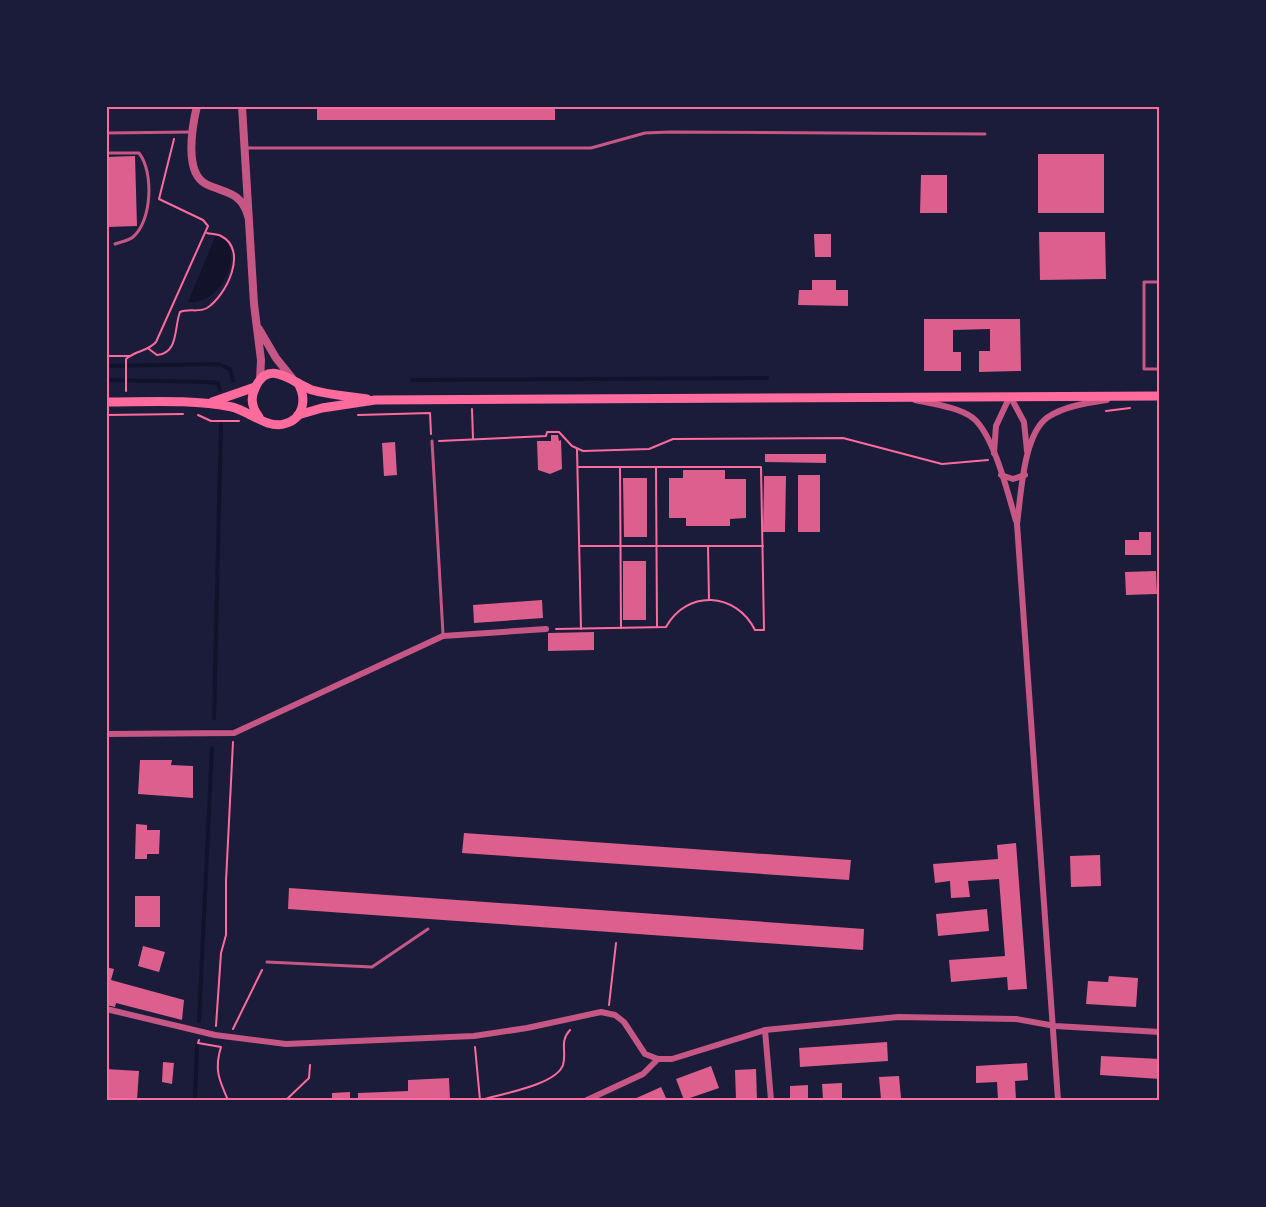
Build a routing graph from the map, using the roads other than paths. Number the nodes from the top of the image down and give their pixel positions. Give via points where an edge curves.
1 (197, 106) edge
2 (242, 108) edge
3 (106, 132) edge
4 (194, 132) junction
5 (986, 134) dead end
6 (246, 148) junction
7 (106, 153) edge
8 (250, 225) junction
9 (115, 244) dead end
10 (1160, 282) edge
11 (257, 326) junction
12 (1160, 369) edge
13 (295, 380) junction
14 (258, 384) junction
15 (900, 396) junction
16 (1010, 396) junction
17 (1125, 396) junction
18 (1160, 396) edge
19 (375, 400) junction
20 (106, 402) edge
21 (209, 403) junction
22 (298, 415) junction
23 (260, 418) junction
24 (432, 441) road end
25 (1027, 455) junction
26 (995, 458) junction
27 (1001, 475) junction
28 (1024, 475) junction
29 (1017, 524) junction
30 (546, 629) road end
31 (443, 636) junction
32 (106, 734) edge
33 (428, 928) dead end
34 (267, 962) road end
35 (106, 1009) edge
36 (1055, 1026) junction
37 (765, 1030) junction
38 (1160, 1032) edge
39 (658, 1059) junction
40 (587, 1100) edge
41 (771, 1101) edge
42 (1058, 1101) edge

1 - 4 street
2 - 6 street
3 - 4 lane
4 - 8 street via 191,162 196,175 205,184 234,195 246,210
5 - 6 lane via 670,132 645,133 591,148
6 - 8 street
7 - 9 lane via 139,153 148,179 140,227 132,238
8 - 11 street
10 - 12 lane via 1144,282 1144,369
11 - 13 street
11 - 14 street via 261,360
13 - 14 main road via 276,374
13 - 19 main road via 310,390
13 - 22 main road via 304,399
14 - 21 main road
14 - 23 main road via 252,404
15 - 16 main road
15 - 19 main road
15 - 26 street via 970,416 981,427
16 - 17 main road
16 - 25 street via 1024,422
16 - 26 street via 996,426
17 - 18 main road
17 - 25 street via 1076,406 1048,417
19 - 22 main road
20 - 21 main road
21 - 23 main road
22 - 23 main road via 276,425
24 - 31 lane
25 - 28 street
26 - 27 street
27 - 28 street via 1013,479
27 - 29 street
28 - 29 street
29 - 36 street
30 - 31 street
31 - 32 street via 234,733
33 - 34 lane via 372,967
35 - 39 street via 199,1032 286,1044 474,1036 596,1012 608,1013 624,1022 643,1052
36 - 37 street via 1021,1019 936,1016
36 - 38 street
36 - 42 street
37 - 39 street via 677,1058
37 - 41 street
39 - 40 street via 646,1071

